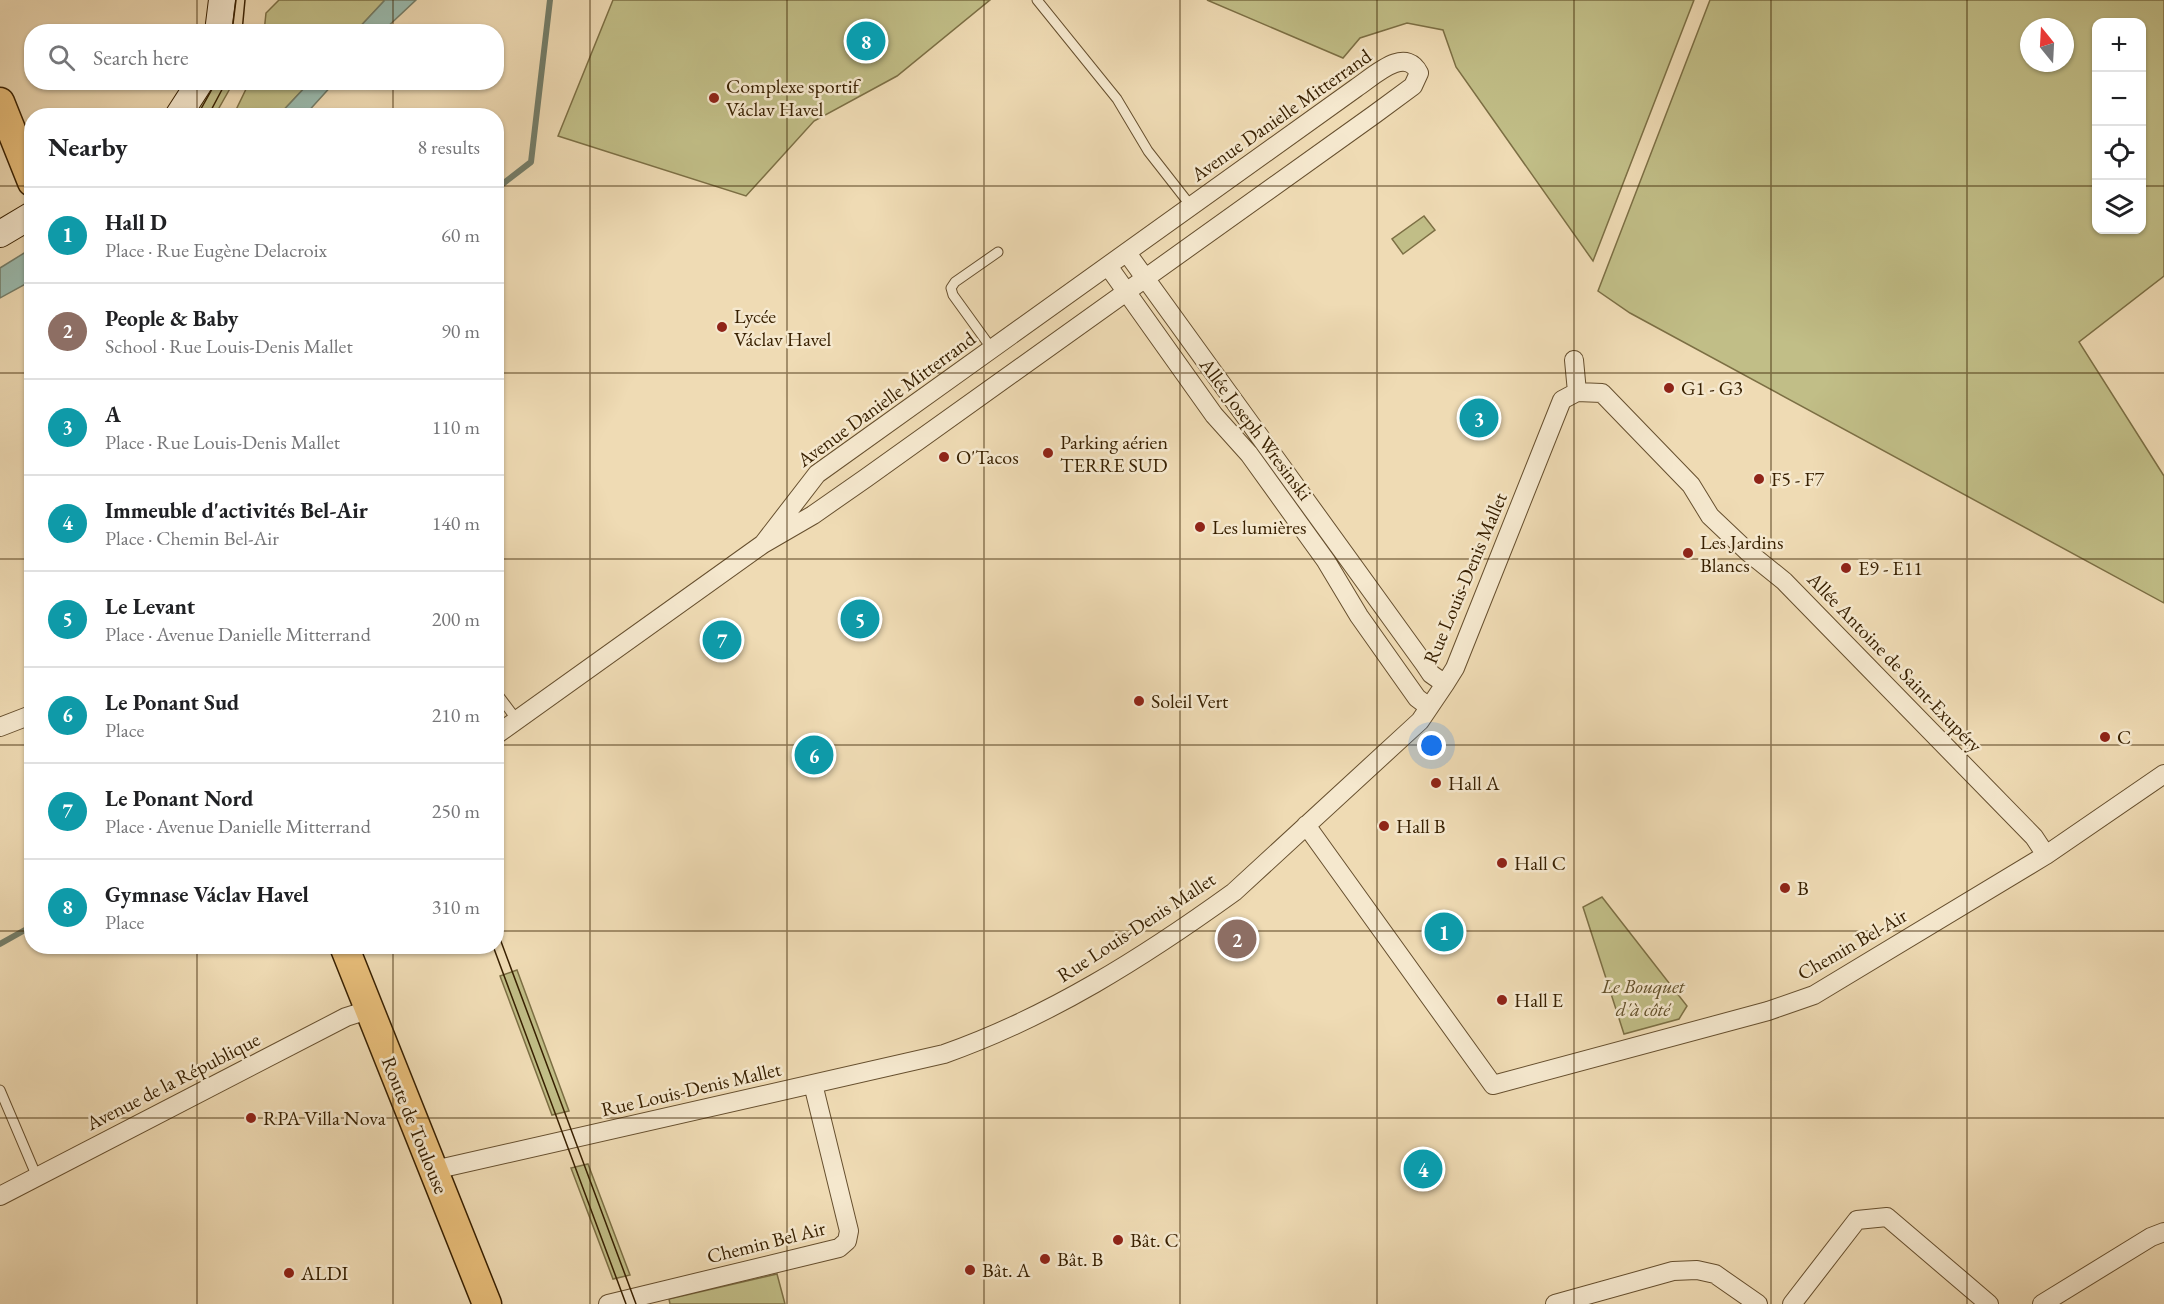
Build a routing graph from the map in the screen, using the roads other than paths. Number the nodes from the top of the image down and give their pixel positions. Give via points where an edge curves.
1 (222, 0) edge
2 (1037, 0) edge
3 (219, 24) edge
4 (195, 90) edge
5 (0, 102) edge
6 (183, 108) edge
7 (24, 162) edge
8 (1191, 206) junction
9 (24, 220) edge
10 (0, 234) edge
11 (998, 252) dead end
12 (1127, 253) junction
13 (1108, 266) junction
14 (1145, 277) junction
15 (1127, 291) junction
16 (992, 349) junction
17 (1574, 360) dead end
18 (1577, 393) junction
19 (763, 544) junction
20 (1445, 684) junction
21 (504, 703) edge
22 (1429, 707) junction
23 (24, 718) edge
24 (517, 720) junction
25 (0, 727) edge
26 (504, 729) edge
27 (2164, 774) edge
28 (1306, 825) junction
29 (2046, 855) junction
30 (347, 954) edge
31 (368, 1010) junction
32 (813, 1084) junction
33 (0, 1090) edge
34 (434, 1170) junction
35 (37, 1177) junction
36 (0, 1196) edge
37 (2164, 1232) edge
38 (487, 1304) edge
39 (608, 1304) edge
40 (1555, 1304) edge
41 (1758, 1304) edge
42 (1792, 1304) edge
43 (1989, 1304) edge
44 (2042, 1304) edge

1 - 3 street
2 - 8 lane via 1117,99 1148,151
4 - 6 street
5 - 7 main road
8 - 12 street, Avenue Danielle Mitterrand
8 - 14 street, Avenue Danielle Mitterrand via 1395,62 1415,66 1419,73 1413,86
9 - 10 street
11 - 16 lane via 951,288
12 - 13 street, Avenue Danielle Mitterrand
12 - 14 street, Allée Joseph Wresinski
13 - 15 street, Allée Joseph Wresinski
13 - 16 street, Avenue Danielle Mitterrand
14 - 15 street, Avenue Danielle Mitterrand
14 - 20 street, Allée Joseph Wresinski via 1431,674
15 - 19 street, Avenue Danielle Mitterrand via 813,515
15 - 22 street, Allée Joseph Wresinski via 1214,415 1249,453 1320,552 1417,698
16 - 19 street, Avenue Danielle Mitterrand via 817,474
17 - 18 street
18 - 20 street, Rue Louis-Denis Mallet via 1562,400
18 - 29 street, Allée Antoine de Saint-Exupéry via 1602,393 1691,485 1710,516 1784,581 2034,837
19 - 24 street, Avenue Danielle Mitterrand
20 - 22 street, Rue Louis-Denis Mallet
21 - 24 lane
22 - 28 street, Rue Louis-Denis Mallet via 1420,721
23 - 25 street
24 - 26 street, Avenue Danielle Mitterrand
27 - 29 street, Chemin Bel-Air
28 - 29 street, Chemin Bel-Air via 1493,1085 1815,995
28 - 32 street, Rue Louis-Denis Mallet via 1234,892 1140,957 1054,1006 993,1036 944,1053
30 - 31 main road, Route de Toulouse
31 - 34 main road, Route de Toulouse
31 - 35 street, Avenue de la République via 346,1017
32 - 34 street, Rue Louis-Denis Mallet
32 - 39 street, Chemin Bel Air via 849,1232 847,1241 839,1248
33 - 35 lane
34 - 38 main road, Route de Toulouse
35 - 36 street, Avenue de la République
37 - 44 street
40 - 41 street via 1673,1271 1698,1270 1715,1274
42 - 43 street via 1857,1220 1887,1217

